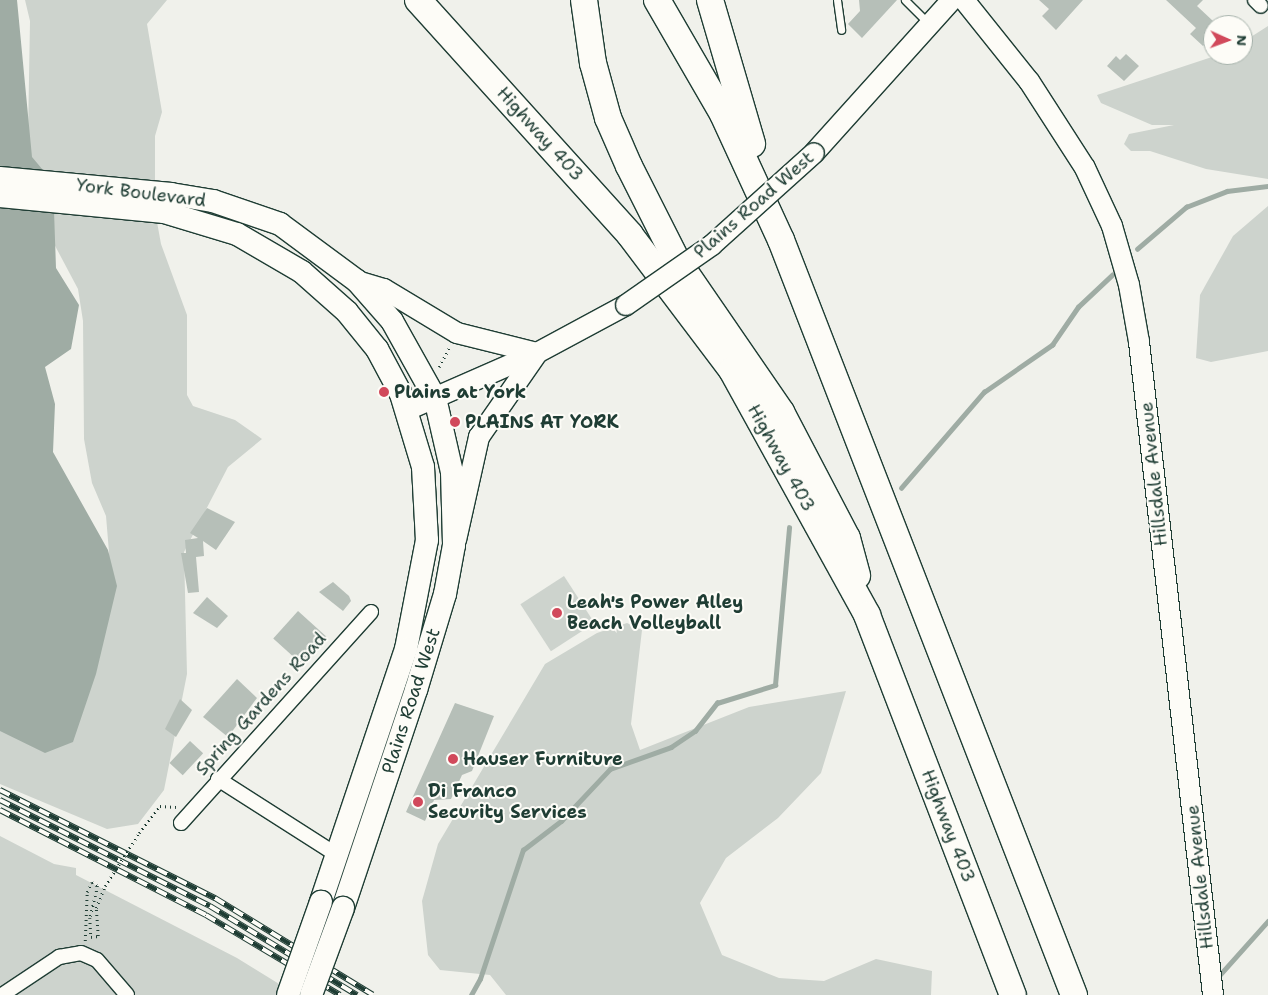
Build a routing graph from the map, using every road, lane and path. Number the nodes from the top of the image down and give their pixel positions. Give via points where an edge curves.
1 (418, 0) edge
2 (584, 0) edge
3 (657, 0) edge
4 (710, 0) edge
5 (837, 0) edge
6 (904, 0) edge
7 (952, 0) edge
8 (964, 0) edge
9 (930, 25) junction
10 (841, 30) dead end
11 (0, 178) edge
12 (0, 196) edge
13 (168, 203) junction
14 (781, 240) junction
15 (357, 281) junction
16 (537, 354) junction
17 (435, 398) junction
18 (408, 410) junction
19 (454, 546) junction
20 (371, 612) dead end
21 (866, 614) junction
22 (218, 779) junction
23 (180, 807) dead end
24 (181, 823) dead end
25 (337, 855) junction
26 (86, 938) dead end
27 (2, 995) edge
28 (127, 995) edge
29 (288, 995) edge
30 (311, 995) edge
31 (1013, 995) edge
32 (1074, 995) edge
33 (1213, 995) edge

1 - 21 highway, Highway 403 via 630,235 732,370
2 - 21 highway via 593,63 608,118 629,166 676,259 786,420 847,538
3 - 14 highway via 723,114
4 - 14 highway
5 - 10 lane
6 - 9 lane
7 - 9 main road, Plains Road West
8 - 33 main road, Hillsdale Avenue via 1029,81 1084,168 1112,226 1129,285 1139,342
9 - 16 main road, Plains Road West, bridge via 814,153 712,245 626,305
11 - 13 main road, York Boulevard
12 - 13 main road, York Boulevard
13 - 15 main road, York Boulevard via 213,201 280,224
13 - 18 main road, York Boulevard via 236,234 302,272 347,312 377,349
14 - 32 highway
15 - 16 main road via 384,289 457,333
15 - 17 main road, York Boulevard via 392,321
16 - 17 main road, Plains Road West
16 - 19 main road via 479,437 466,511
17 - 18 main road, Plains Road West
17 - 19 main road, Plains Road West via 452,472
18 - 25 main road, Plains Road West via 423,467 428,540 406,649
19 - 30 main road, Plains Road West, bridge via 445,594 416,690
20 - 22 street, Spring Gardens Road
21 - 31 highway, Highway 403
22 - 24 street, Spring Gardens Road
22 - 25 street
23 - 26 path, bridge via 160,806 139,833 105,886 96,908 98,936 91,937 90,908 98,886 92,882 84,906
25 - 29 main road, Plains Road West, bridge
27 - 28 street via 60,957 81,954 97,960

